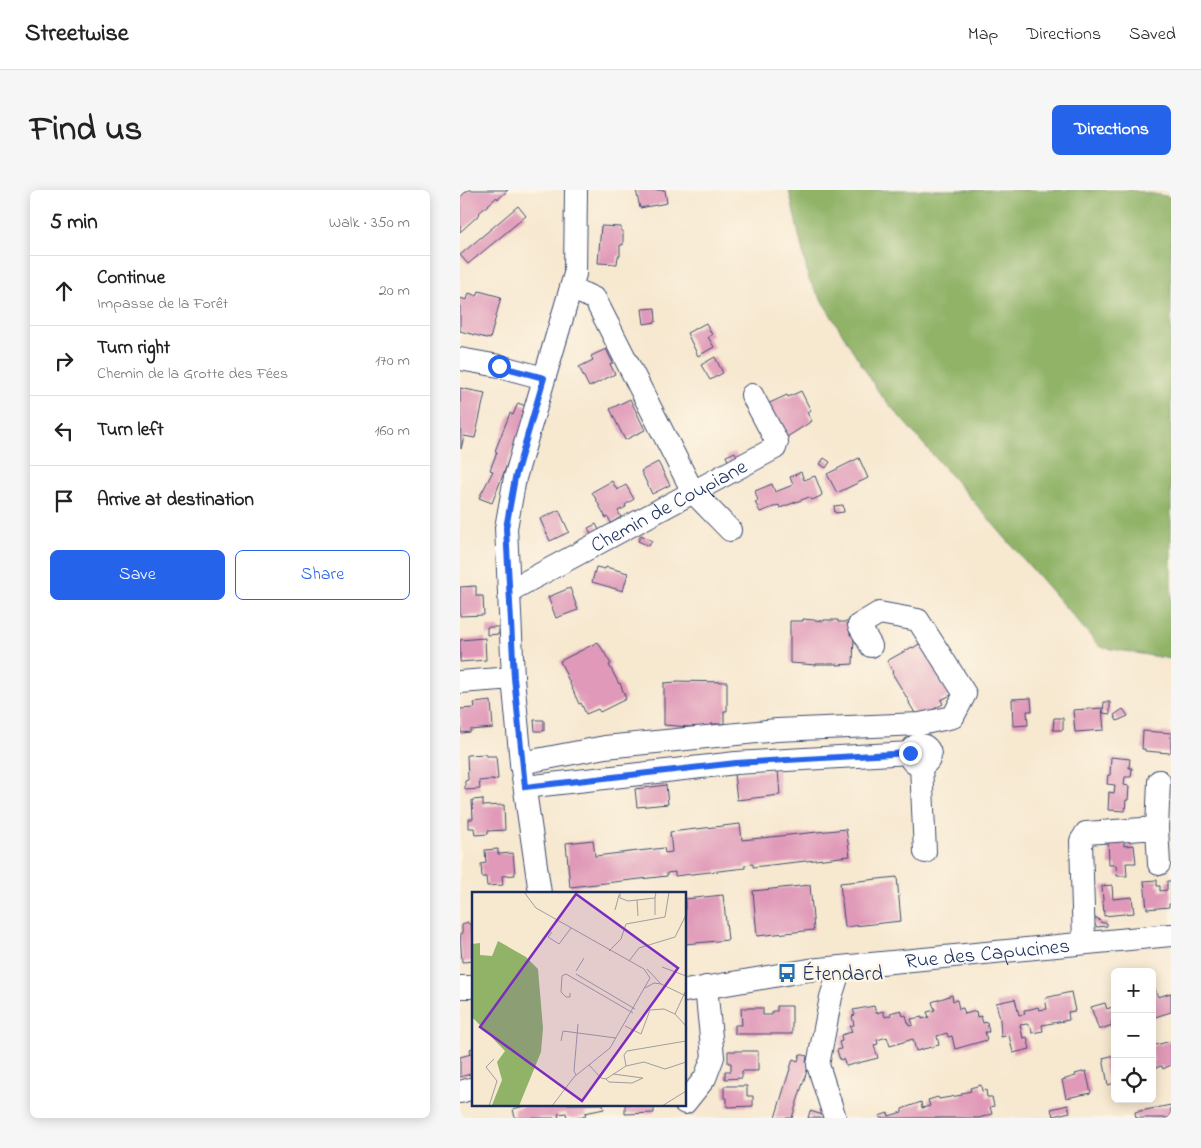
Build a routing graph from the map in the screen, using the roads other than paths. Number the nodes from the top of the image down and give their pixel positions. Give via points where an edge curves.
1 (576, 190) edge
2 (571, 288) junction
3 (460, 359) edge
4 (544, 378) junction
5 (752, 394) dead end
6 (693, 492) junction
7 (730, 530) dead end
8 (509, 591) junction
9 (871, 646) dead end
10 (514, 678) junction
11 (460, 682) edge
12 (521, 763) junction
13 (1159, 781) dead end
14 (525, 787) junction
15 (1157, 828) junction
16 (925, 852) dead end
17 (1159, 864) dead end
18 (540, 892) edge
19 (1171, 935) edge
20 (1084, 943) junction
21 (835, 968) junction
22 (695, 989) edge
23 (686, 1103) edge
24 (683, 1106) edge
25 (673, 1118) edge
26 (835, 1118) edge

1 - 2 street via 575,274
2 - 4 street
2 - 6 street via 595,299
3 - 4 street
4 - 8 street via 515,478 506,528
5 - 6 street, Chemin de Coupiane via 777,442 775,448
6 - 7 street
6 - 8 street, Chemin de Coupiane
8 - 10 street
9 - 12 street via 859,625 879,613 918,620 965,694 953,717 920,724 777,730 605,747
10 - 11 street
10 - 12 street
12 - 14 street
13 - 15 street
14 - 16 street via 736,763 916,759
14 - 18 street
15 - 17 street
15 - 20 street via 1086,833 1080,841
19 - 20 street, Rue des Capucines
20 - 21 street, Rue des Capucines
21 - 22 street, Rue des Capucines
21 - 26 street via 836,978 818,1065
22 - 23 street via 708,1002 713,1057 705,1078
24 - 25 street

